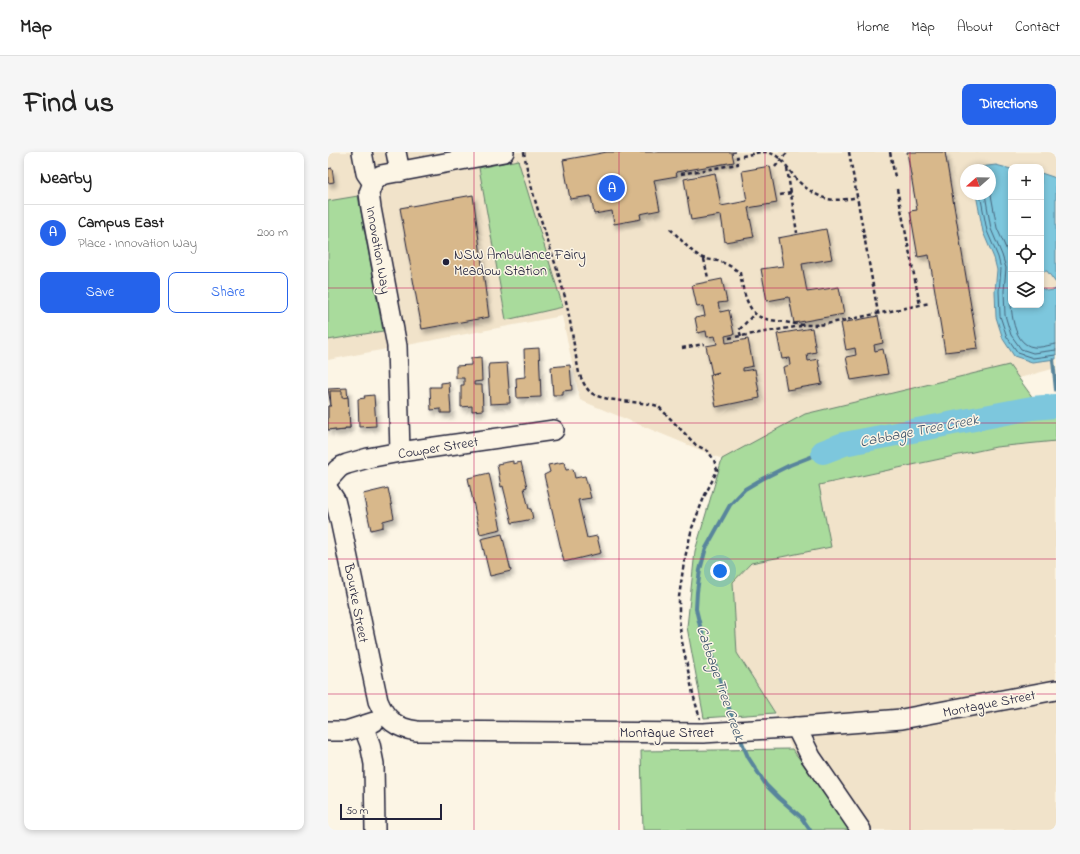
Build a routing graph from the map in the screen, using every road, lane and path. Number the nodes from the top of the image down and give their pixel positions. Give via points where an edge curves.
1 (362, 152) edge
2 (396, 152) edge
3 (504, 152) edge
4 (524, 152) edge
5 (762, 152) edge
6 (788, 152) edge
7 (849, 152) edge
8 (890, 152) edge
9 (781, 160) junction
10 (786, 166) junction
11 (775, 167) dead end
12 (400, 172) junction
13 (681, 174) dead end
14 (895, 177) dead end
15 (373, 182) junction
16 (897, 189) dead end
17 (791, 193) junction
18 (780, 194) dead end
19 (857, 197) junction
20 (670, 229) dead end
21 (798, 233) dead end
22 (704, 259) junction
23 (708, 278) dead end
24 (930, 303) dead end
25 (920, 305) junction
26 (755, 313) junction
27 (878, 313) junction
28 (806, 325) junction
29 (741, 336) junction
30 (729, 338) dead end
31 (704, 344) dead end
32 (682, 348) dead end
33 (554, 430) dead end
34 (400, 452) junction
35 (328, 480) edge
36 (328, 489) edge
37 (1056, 690) edge
38 (700, 716) dead end
39 (386, 717) junction
40 (363, 726) junction
41 (791, 728) junction
42 (328, 731) edge
43 (375, 830) edge
44 (860, 830) edge

1 - 15 street via 366,172
2 - 12 street
3 - 12 street
4 - 38 path via 564,297 579,373 584,384 591,393 603,398 658,406 696,445 708,451 714,460 717,470 692,528 679,596 681,637
5 - 9 path via 778,156
5 - 13 path via 737,157 738,164
6 - 9 path
7 - 19 path
8 - 14 path
9 - 10 path
9 - 11 path
10 - 17 path
10 - 19 path via 811,192 828,199
12 - 15 street via 381,175
15 - 34 street, Innovation Way via 369,193 371,208 397,346
16 - 25 path
17 - 18 path
17 - 21 path
19 - 27 path
20 - 22 path via 692,252
22 - 23 path
22 - 26 path via 731,266 740,273 746,300
24 - 25 path
25 - 27 path
26 - 28 path via 759,317 776,321
26 - 29 path via 739,330
27 - 28 path via 826,324
28 - 29 path
29 - 30 path
31 - 32 path
33 - 34 street, Cowper Street
34 - 35 street, Cowper Street via 347,464
36 - 39 street, Bourke Street via 338,510 376,692
37 - 41 street, Montague Street via 902,719
39 - 40 street
39 - 41 street, Montague Street via 401,727 417,731 712,732
40 - 42 street via 346,731
40 - 43 street via 374,764
41 - 44 street

